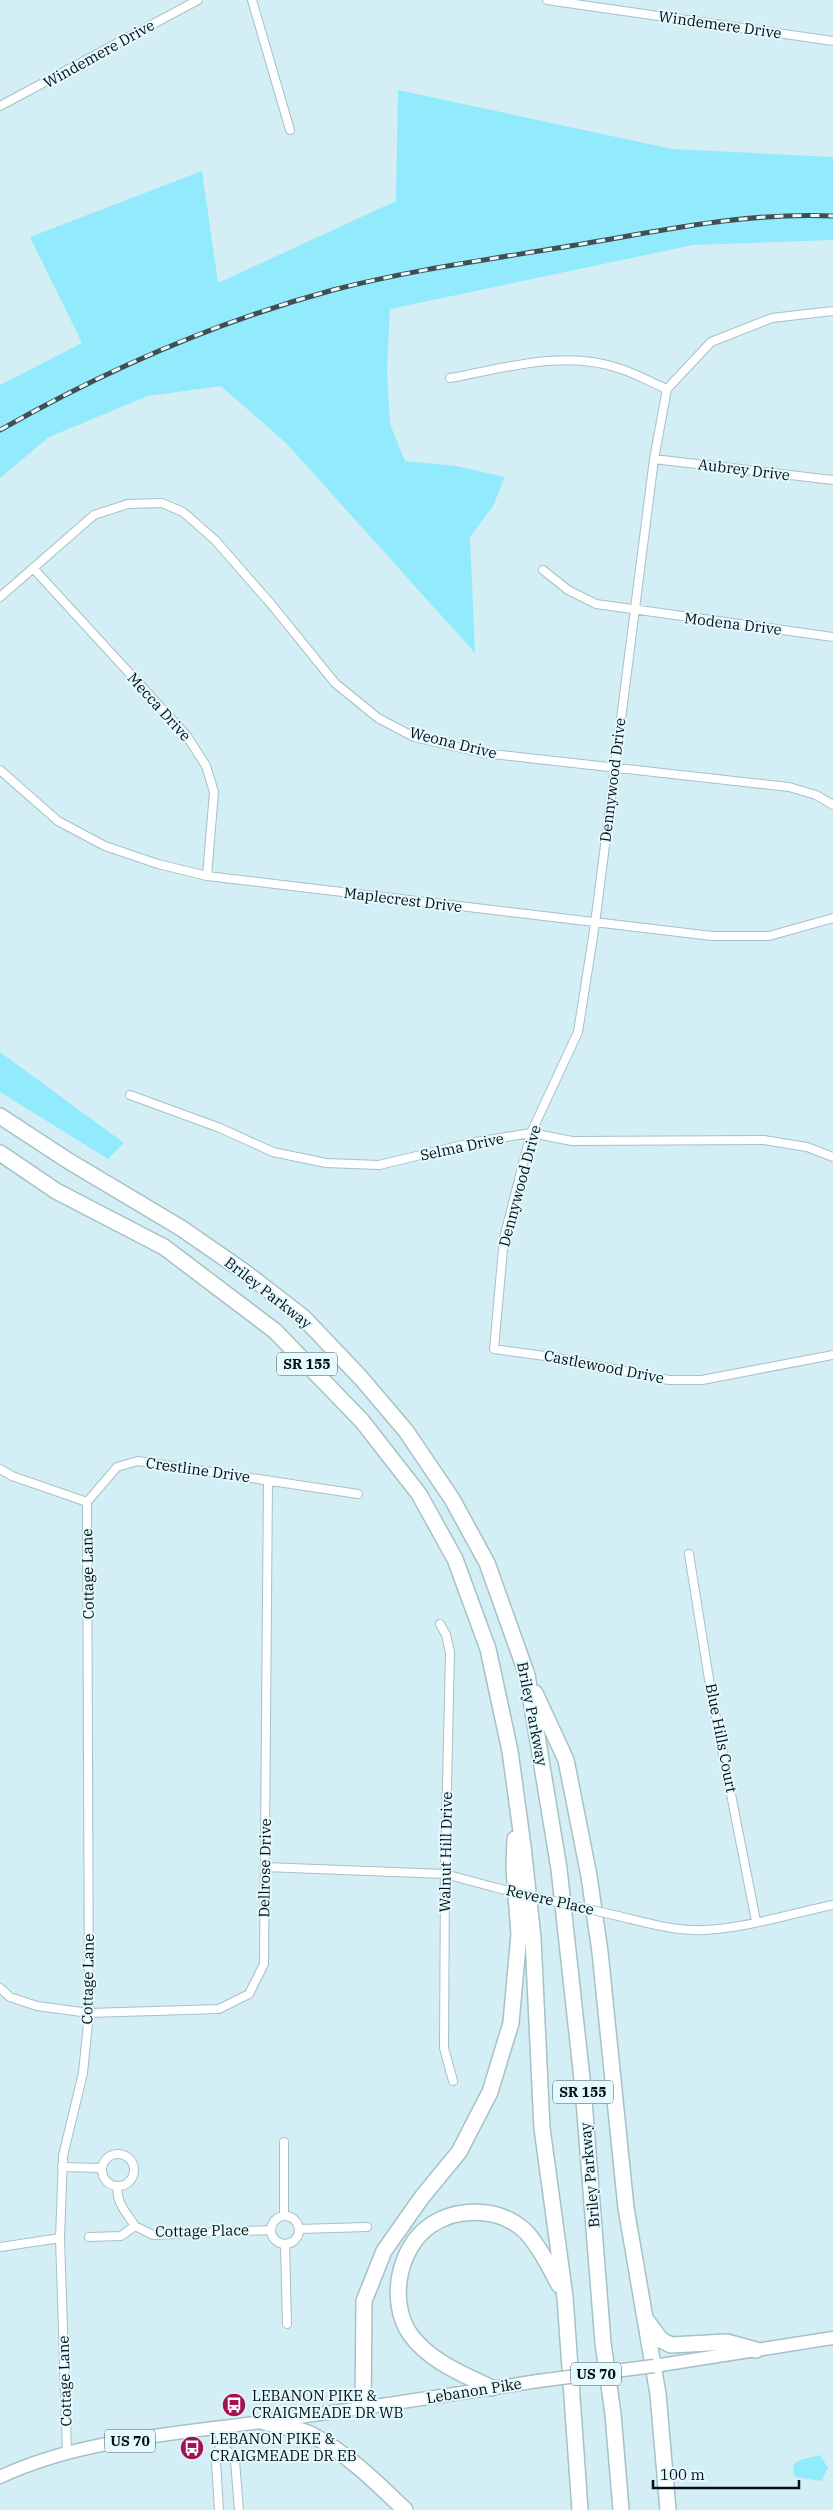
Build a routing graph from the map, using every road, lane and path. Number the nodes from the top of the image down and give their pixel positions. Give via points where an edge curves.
1 (198, 0) edge
2 (252, 0) edge
3 (547, 0) edge
4 (833, 41) edge
5 (0, 106) edge
6 (290, 130) dead end
7 (833, 310) edge
8 (450, 378) dead end
9 (667, 389) junction
10 (654, 459) junction
11 (833, 480) edge
12 (33, 568) junction
13 (543, 570) dead end
14 (0, 597) edge
15 (634, 611) junction
16 (833, 637) edge
17 (615, 767) junction
18 (0, 770) edge
19 (833, 805) edge
20 (207, 876) junction
21 (833, 918) edge
22 (595, 924) junction
23 (130, 1095) dead end
24 (0, 1116) edge
25 (531, 1133) junction
26 (0, 1153) edge
27 (833, 1157) edge
28 (494, 1349) joint
29 (833, 1355) edge
30 (0, 1469) edge
31 (268, 1480) junction
32 (358, 1494) dead end
33 (87, 1502) junction
34 (689, 1554) dead end
35 (440, 1624) dead end
36 (527, 1676) junction
37 (516, 1797) junction
38 (265, 1867) junction
39 (445, 1874) junction
40 (833, 1905) edge
41 (756, 1922) junction
42 (0, 1988) edge
43 (89, 2013) junction
44 (453, 2080) dead end
45 (284, 2142) dead end
46 (62, 2167) junction
47 (102, 2168) junction
48 (118, 2186) junction
49 (284, 2215) junction
50 (135, 2226) junction
51 (367, 2227) dead end
52 (299, 2229) junction
53 (270, 2230) junction
54 (89, 2237) dead end
55 (60, 2238) junction
56 (285, 2244) junction
57 (0, 2247) edge
58 (564, 2297) junction
59 (645, 2317) junction
60 (287, 2324) dead end
61 (833, 2338) edge
62 (756, 2350) junction
63 (654, 2366) junction
64 (492, 2388) junction
65 (363, 2409) junction
66 (264, 2422) junction
67 (219, 2428) junction
68 (221, 2442) junction
69 (67, 2453) junction
70 (0, 2477) edge
71 (219, 2510) edge
72 (239, 2510) edge
73 (405, 2510) edge
74 (580, 2510) edge
75 (620, 2510) edge
76 (668, 2510) edge

1 - 5 street, Windemere Drive
2 - 6 street
3 - 4 street, Windemere Drive
7 - 9 street via 772,318 711,342
8 - 9 street via 541,361 583,361 621,368
9 - 10 street, Dennywood Drive
10 - 11 street, Aubrey Drive
10 - 15 street, Dennywood Drive
12 - 14 street
12 - 17 street, Weona Drive via 94,515 128,504 162,503 183,512 214,540 335,683 378,718 414,737 483,753
12 - 20 street, Mecca Drive via 187,736 206,766 214,792
13 - 15 street, Modena Drive via 568,590 596,604
15 - 16 street, Modena Drive
15 - 17 street, Dennywood Drive
17 - 19 street, Weona Drive via 789,788 816,795
17 - 22 street, Dennywood Drive
18 - 20 street, Maplecrest Drive via 58,821 105,846
20 - 22 street, Maplecrest Drive
21 - 22 street, Maplecrest Drive via 769,936 712,936
22 - 25 street, Dennywood Drive via 578,1032
23 - 25 street, Selma Drive via 220,1128 273,1152 326,1163 379,1165 475,1142
24 - 36 highway, Briley Parkway / SR 155 via 181,1228 246,1273 303,1318 361,1378 406,1431 452,1499 487,1563
25 - 27 street, Selma Drive via 572,1141 764,1140 807,1147
25 - 28 street, Dennywood Drive via 504,1238
26 - 37 highway, Briley Parkway / SR 155 via 56,1191 164,1247 275,1330 362,1421 419,1494 455,1559 488,1649 510,1751
28 - 29 street, Castlewood Drive via 669,1380 702,1380
30 - 33 street
31 - 32 street, Crestline Drive
31 - 33 street, Crestline Drive via 138,1461 117,1467
31 - 38 street, Dellrose Drive
33 - 43 street, Cottage Lane
34 - 41 street, Blue Hills Court via 712,1698
35 - 39 street, Walnut Hill Drive via 450,1652
36 - 59 highway via 566,1760 583,1843 600,1952 626,2208
36 - 75 highway, Briley Parkway / SR 155 via 559,1869 570,1962
37 - 58 highway, Briley Parkway / SR 155 via 534,1938 542,2128
37 - 65 highway via 514,1868 519,1934 511,2023 490,2092 459,2152 384,2251 364,2301
38 - 39 street, Revere Place
38 - 43 street, Dellrose Drive via 264,1964 249,1994 219,2009
39 - 41 street, Revere Place, bridge via 660,1926 696,1930
39 - 44 street, Walnut Hill Drive via 444,2048
40 - 41 street, Revere Place
42 - 43 street, Dellrose Drive via 10,1997 37,2006
43 - 46 street, Cottage Lane via 83,2073
45 - 49 street
46 - 47 street
46 - 55 street, Cottage Lane
47 - 48 street via 104,2179
47 - 48 street via 111,2155 121,2154 131,2159 135,2169 132,2179
48 - 50 street, Cottage Place via 118,2201
49 - 52 street via 295,2219
49 - 53 street, Cottage Place via 274,2220
50 - 53 street, Cottage Place via 153,2234
50 - 54 street, Cottage Place via 121,2236
51 - 52 street
52 - 56 street via 295,2240
53 - 56 street, Cottage Place via 274,2240
55 - 57 street
55 - 69 street, Cottage Lane
56 - 60 street
58 - 64 highway via 547,2262 526,2232 500,2216 485,2212 449,2217 431,2225 415,2242 398,2280 397,2297 410,2334 423,2349 456,2371
58 - 74 highway, Briley Parkway / SR 155
59 - 62 highway via 661,2340 671,2345 727,2342
59 - 63 highway
61 - 62 main road, Lebanon Pike / US 70
62 - 63 main road, Lebanon Pike / US 70
63 - 64 main road, Lebanon Pike / US 70, bridge
63 - 76 highway
64 - 65 main road, Lebanon Pike / US 70
65 - 66 main road, Lebanon Pike / US 70
66 - 67 main road, Lebanon Pike / US 70
66 - 73 highway via 311,2434 369,2477
67 - 68 street
67 - 69 main road, Lebanon Pike / US 70
68 - 71 street via 216,2463
68 - 72 street via 235,2461
69 - 70 main road, Lebanon Pike / US 70

